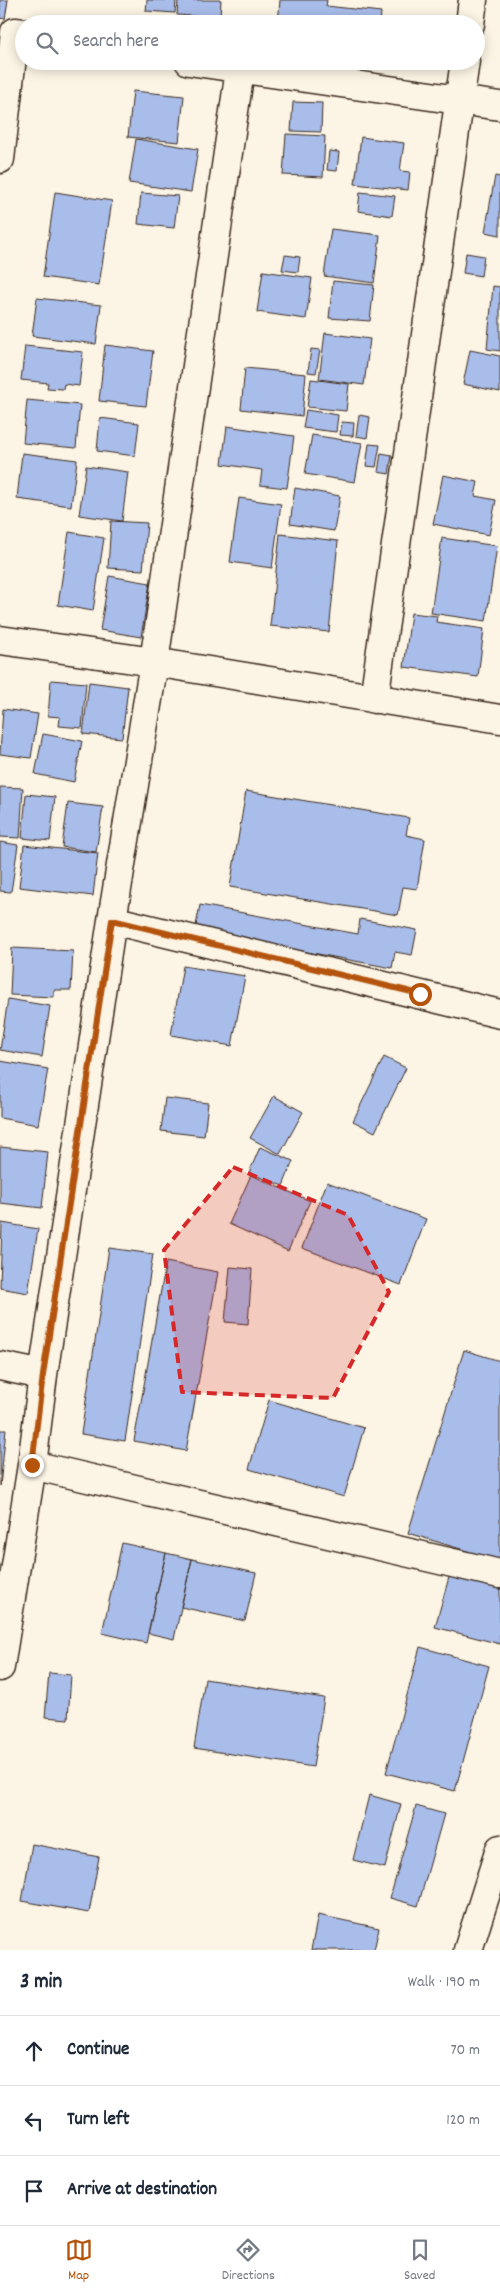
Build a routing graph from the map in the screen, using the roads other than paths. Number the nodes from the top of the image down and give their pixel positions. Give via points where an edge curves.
1 (474, 0) edge
2 (472, 15) edge
3 (15, 32) edge
4 (240, 70) joint
5 (464, 70) edge
6 (459, 100) junction
7 (500, 106) edge
8 (0, 159) edge
9 (0, 640) edge
10 (154, 662) junction
11 (374, 699) junction
12 (500, 719) edge
13 (112, 920) junction
14 (500, 1014) edge
15 (0, 1366) edge
16 (43, 1375) junction
17 (32, 1465) junction
18 (500, 1574) edge
19 (0, 1667) edge
20 (500, 1852) edge
21 (468, 1950) edge

1 - 2 street
3 - 8 street
4 - 6 street
4 - 10 street
5 - 6 street
6 - 7 street
6 - 11 street
9 - 10 street
10 - 11 street
10 - 13 street
11 - 12 street
13 - 14 street
13 - 16 street
15 - 16 street
16 - 17 street
17 - 18 street
17 - 19 street
20 - 21 street

